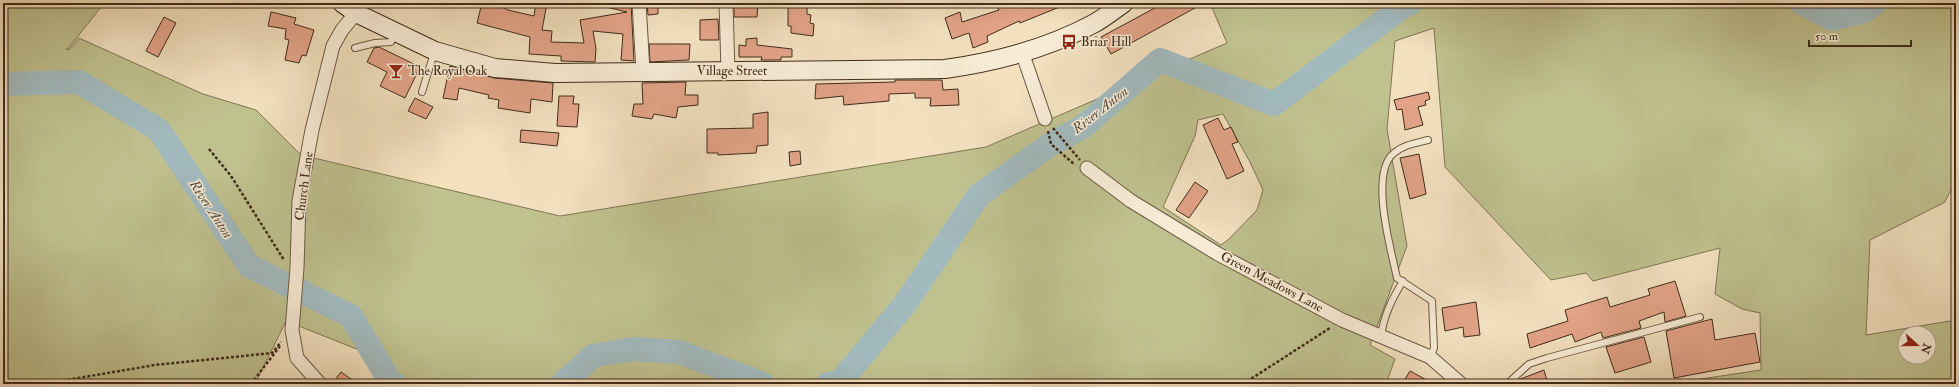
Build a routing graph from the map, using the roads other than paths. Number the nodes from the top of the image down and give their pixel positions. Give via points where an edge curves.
1 (640, 3) edge
2 (726, 3) edge
3 (1124, 3) edge
4 (352, 8) edge
5 (396, 31) junction
6 (355, 48) dead end
7 (435, 51) junction
8 (1022, 52) junction
9 (643, 71) junction
10 (728, 71) junction
11 (422, 92) dead end
12 (1045, 119) road end
13 (1428, 140) dead end
14 (1090, 171) road end
15 (1403, 281) junction
16 (1700, 317) dead end
17 (1381, 336) junction
18 (1430, 357) junction
19 (320, 384) edge
20 (1461, 384) edge
21 (1507, 384) edge

1 - 9 street
2 - 10 street
3 - 8 street, Village Street via 1094,24
4 - 5 street, Village Street
4 - 19 street, Church Lane via 333,46 299,201 292,330 296,358
5 - 6 lane via 391,42
5 - 7 street, Village Street
7 - 9 street, Village Street via 495,68 555,73
7 - 11 lane
8 - 10 street, Village Street via 983,64 945,69
8 - 12 street
9 - 10 street, Village Street
13 - 15 lane via 1404,147 1393,154 1384,165 1382,202 1397,278
14 - 17 street, Green Meadows Lane via 1131,201 1218,254 1342,320
15 - 17 lane via 1384,318
15 - 18 lane via 1432,301 1434,348
16 - 21 lane via 1529,364
17 - 18 street, Green Meadows Lane
18 - 20 street, Green Meadows Lane

